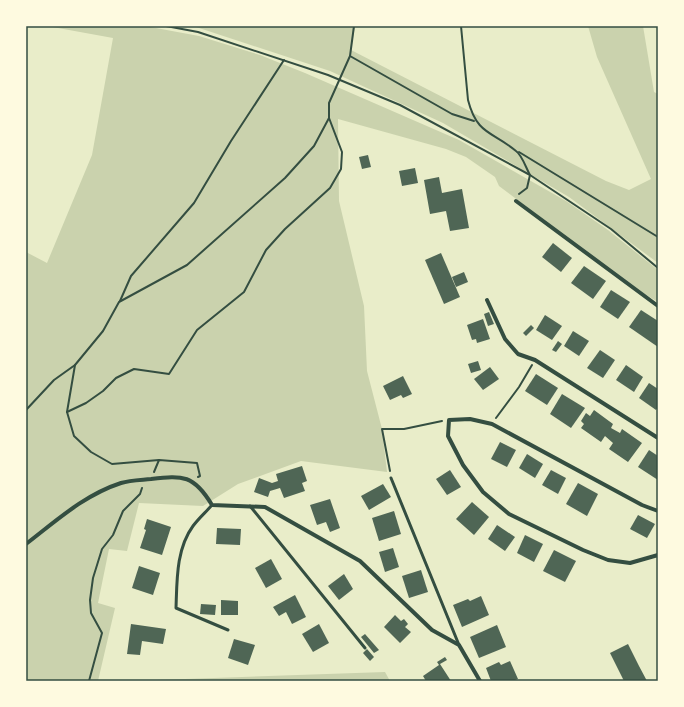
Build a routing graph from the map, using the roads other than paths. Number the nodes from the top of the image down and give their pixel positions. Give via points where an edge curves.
1 (516, 202) dead end
2 (486, 300) dead end
3 (658, 306) edge
4 (658, 438) edge
5 (391, 478) road end
6 (212, 505) junction
7 (249, 506) junction
8 (658, 511) edge
9 (26, 544) edge
10 (658, 555) edge
11 (228, 630) dead end
12 (459, 645) junction
13 (365, 648) dead end
14 (480, 681) edge

1 - 3 street
2 - 4 street via 505,339 518,354 535,360
5 - 12 lane
6 - 7 street
6 - 9 street via 206,494 184,477 171,476 122,483 77,504
6 - 11 lane via 192,527 182,549 177,573 176,608
7 - 12 street via 265,507 360,561 432,630
7 - 13 lane
8 - 10 street via 642,506 492,424 470,419 449,420 448,436 463,465 483,492 509,514 608,560 630,563
12 - 14 street

